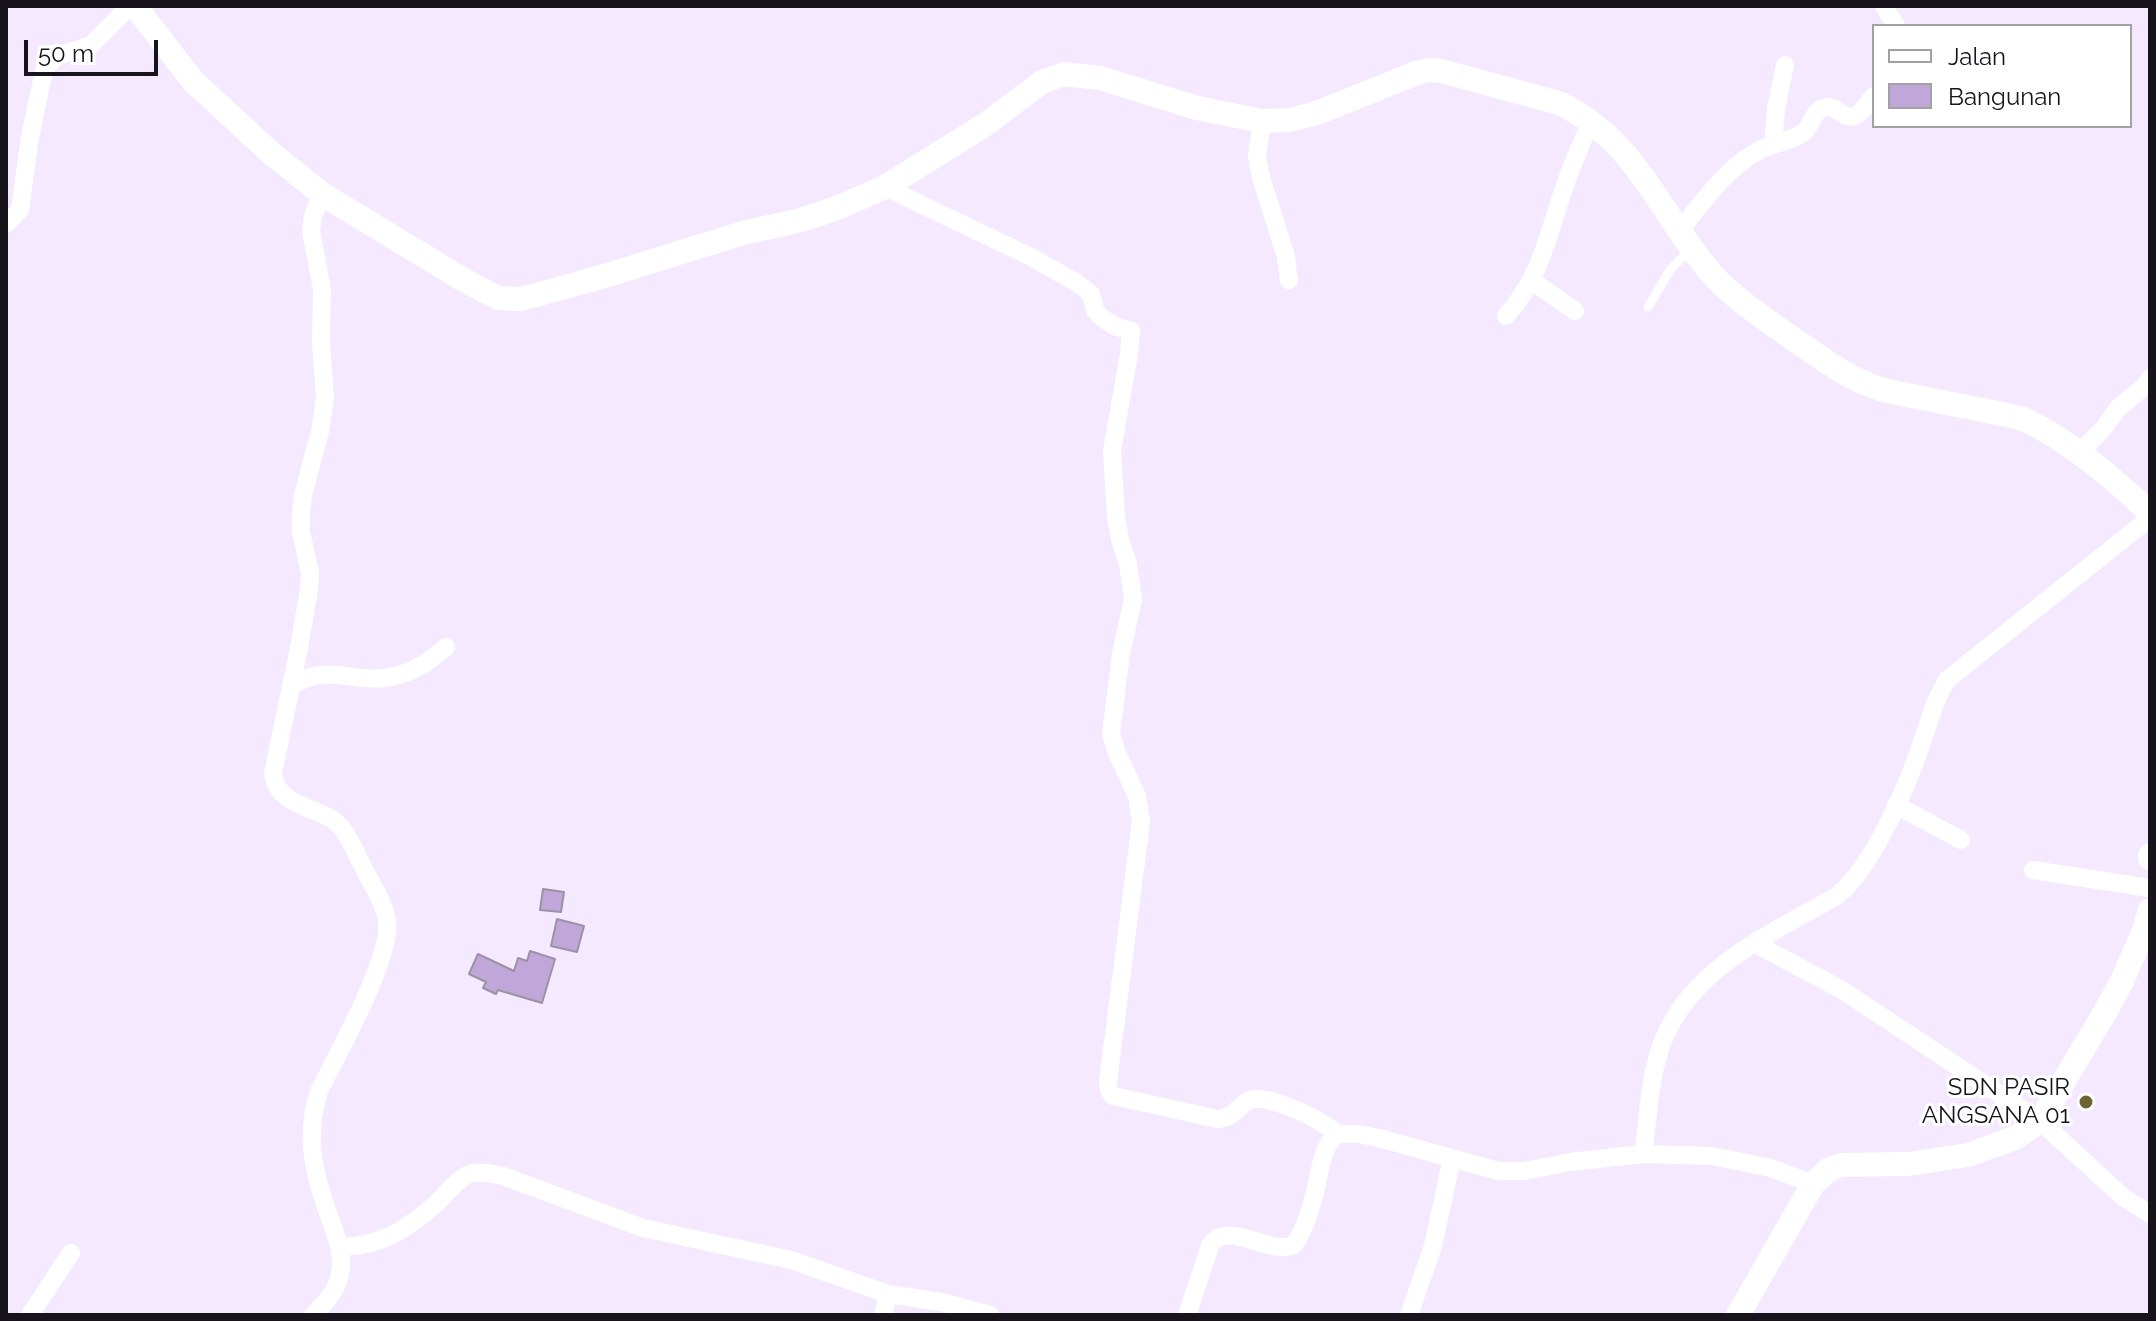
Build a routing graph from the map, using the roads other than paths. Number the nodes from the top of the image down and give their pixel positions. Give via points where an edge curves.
1 (133, 6) edge
2 (1884, 6) edge
3 (1895, 24) edge
4 (1785, 65) dead end
5 (1872, 98) edge
6 (1262, 121) junction
7 (1591, 121) junction
8 (1773, 144) junction
9 (885, 187) junction
10 (322, 194) junction
11 (6, 224) edge
12 (1686, 239) junction
13 (1289, 280) dead end
14 (1532, 281) junction
15 (1648, 307) dead end
16 (1575, 311) dead end
17 (1506, 316) dead end
18 (2150, 378) edge
19 (2079, 453) junction
20 (2150, 515) edge
21 (446, 647) dead end
22 (291, 686) junction
23 (1896, 805) junction
24 (1961, 840) dead end
25 (2033, 870) dead end
26 (2150, 888) edge
27 (2150, 910) edge
28 (1754, 943) junction
29 (2040, 1121) junction
30 (1337, 1134) junction
31 (1643, 1154) junction
32 (1452, 1158) junction
33 (1813, 1184) junction
34 (2150, 1214) edge
35 (340, 1247) junction
36 (71, 1253) dead end
37 (888, 1294) junction
38 (30, 1315) edge
39 (313, 1315) edge
40 (883, 1315) edge
41 (990, 1315) edge
42 (1187, 1315) edge
43 (1409, 1315) edge
44 (1738, 1315) edge

1 - 10 street via 193,81
1 - 11 street via 91,45 55,57 44,71 20,210
2 - 3 street
4 - 8 street
5 - 8 street via 1852,116 1825,107 1802,134
6 - 7 street via 1317,113 1430,70 1559,103
6 - 9 street via 1197,108 1100,78 1064,74 1042,82
6 - 13 street via 1260,174
7 - 12 street via 1618,145
7 - 14 street
8 - 12 street via 1721,180
9 - 10 street via 801,220 521,299 498,298
9 - 30 street via 1077,283 1091,294 1100,316 1131,331 1112,451 1116,517 1133,599 1111,734 1137,796 1141,822 1109,1090 1113,1096 1218,1119 1249,1100 1263,1100 1299,1111
10 - 22 street via 311,231 322,289 325,398 303,495 301,532 310,573
12 - 15 lane
12 - 19 street via 1711,273 1750,309 1854,379 1882,390 2024,419
14 - 16 street
14 - 17 street
18 - 19 street
19 - 20 street
20 - 23 street via 1948,679
21 - 22 street via 408,673 381,678 316,674
22 - 35 street via 273,773 277,788 345,832 387,919 370,988 319,1091 311,1124 312,1154
23 - 24 street
23 - 28 street via 1848,887
25 - 26 street
27 - 29 street via 2107,1009
28 - 29 street via 1842,990
28 - 31 street via 1694,990 1667,1031 1654,1072
29 - 33 street via 2015,1138 1968,1155 1908,1164 1841,1165
29 - 34 street via 2123,1197
30 - 32 street via 1379,1138
30 - 42 street via 1328,1144 1305,1227 1294,1245 1217,1236
31 - 32 street via 1512,1172
31 - 33 street via 1712,1156 1771,1168
32 - 43 street via 1433,1246
33 - 44 street
35 - 37 street via 385,1240 467,1175 484,1173 643,1228 791,1260
35 - 39 street via 337,1286
36 - 38 street
37 - 40 street
37 - 41 street

